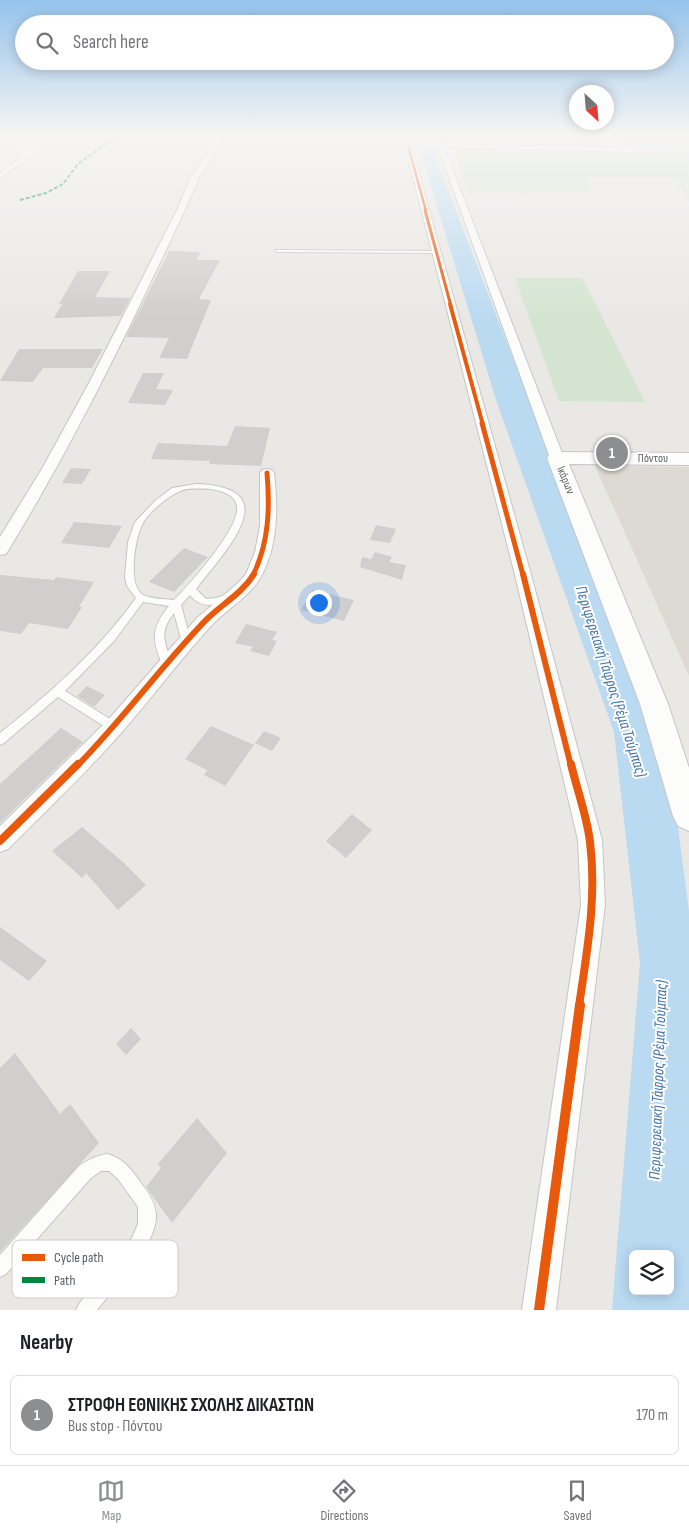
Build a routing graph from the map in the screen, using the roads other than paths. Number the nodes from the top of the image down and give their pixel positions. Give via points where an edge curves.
1 (186, 197) edge
2 (422, 197) edge
3 (460, 197) edge
4 (277, 251) dead end
5 (437, 252) junction
6 (557, 458) junction
7 (689, 458) edge
8 (267, 473) dead end
9 (0, 550) edge
10 (191, 589) junction
11 (236, 594) junction
12 (140, 598) junction
13 (176, 604) junction
14 (186, 642) junction
15 (168, 665) junction
16 (58, 692) junction
17 (114, 727) junction
18 (0, 740) edge
19 (689, 816) edge
20 (0, 841) edge
21 (25, 1240) edge
22 (140, 1240) edge
23 (12, 1255) edge
24 (0, 1268) edge
25 (95, 1298) edge
26 (85, 1310) edge
27 (539, 1310) edge

1 - 9 street via 76,420 32,501
2 - 5 street
3 - 6 street, Ικάρων
4 - 5 lane
5 - 27 street via 583,808 594,873 590,937
6 - 7 main road, Πόντου
6 - 19 main road, Ικάρων via 654,704
8 - 11 street via 270,519 261,555 253,575
10 - 11 lane via 201,602 210,603
10 - 12 lane via 238,523 242,509 238,498 227,490 178,488 137,524 129,582
10 - 13 lane
11 - 14 street via 212,613
12 - 13 lane
12 - 16 lane via 109,642
13 - 14 lane
13 - 15 lane via 159,623 158,632
14 - 15 street
15 - 17 street
16 - 17 lane
16 - 18 lane
17 - 20 street
21 - 22 lane via 86,1172 103,1161 119,1168 147,1209 147,1221
23 - 24 lane
25 - 26 lane

